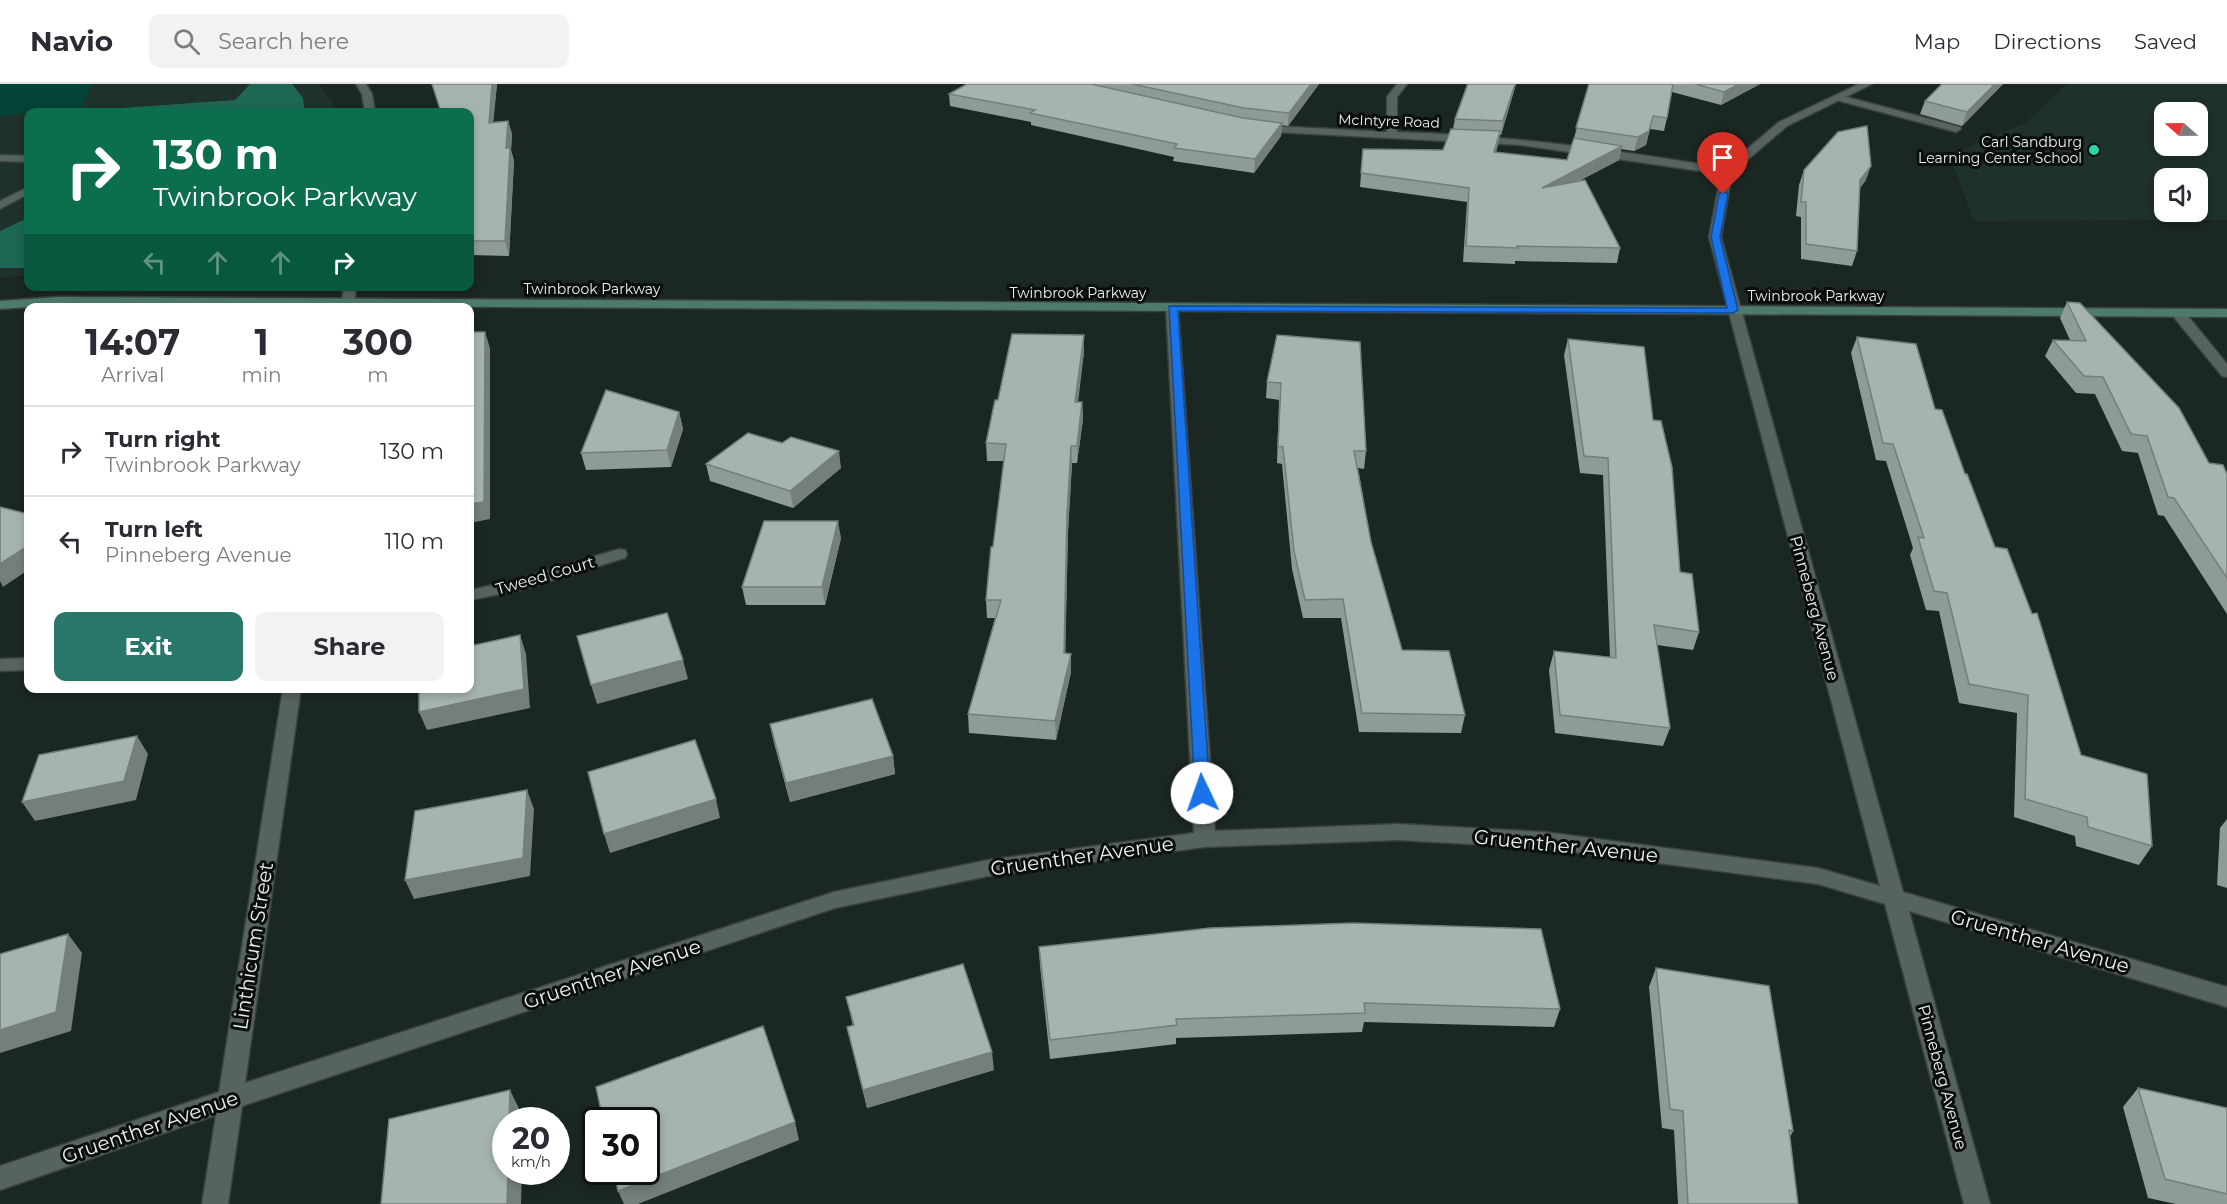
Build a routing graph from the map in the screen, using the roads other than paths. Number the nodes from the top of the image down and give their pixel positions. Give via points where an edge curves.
1 (361, 84) edge
2 (1402, 84) edge
3 (1867, 84) edge
4 (1839, 98) junction
5 (369, 108) edge
6 (1243, 126) edge
7 (1956, 129) edge
8 (1392, 136) junction
9 (0, 158) edge
10 (24, 159) edge
11 (1727, 172) junction
12 (24, 189) edge
13 (0, 191) edge
14 (24, 191) edge
15 (0, 206) edge
16 (202, 303) edge
17 (0, 304) edge
18 (474, 305) edge
19 (1172, 308) junction
20 (1733, 310) junction
21 (2178, 313) junction
22 (2227, 313) edge
23 (2227, 373) edge
24 (619, 554) dead end
25 (474, 594) edge
26 (0, 664) edge
27 (24, 664) edge
28 (291, 693) edge
29 (1205, 839) junction
30 (1895, 899) junction
31 (2227, 998) edge
32 (230, 1100) junction
33 (0, 1178) edge
34 (215, 1204) edge
35 (1977, 1204) edge

1 - 5 street
2 - 8 street via 1392,97
3 - 4 street
4 - 7 street
4 - 11 street via 1783,124
6 - 8 street, McIntyre Road via 1309,134
8 - 11 street, McIntyre Road via 1568,146
9 - 10 street
11 - 20 street, Pinneberg Avenue via 1715,237
12 - 13 street
14 - 15 street
16 - 17 street, Twinbrook Parkway
18 - 19 street, Twinbrook Parkway
19 - 20 street, Twinbrook Parkway
19 - 29 street
20 - 21 street, Twinbrook Parkway
20 - 30 street, Pinneberg Avenue
21 - 22 street, Twinbrook Parkway
21 - 23 street
24 - 25 street, Tweed Court
26 - 27 street
28 - 32 street, Linthicum Street
29 - 30 street, Gruenther Avenue via 1398,832 1544,840 1818,876
29 - 32 street, Gruenther Avenue via 988,868 834,900
30 - 31 street, Gruenther Avenue
30 - 35 street, Pinneberg Avenue
32 - 33 street, Gruenther Avenue
32 - 34 street, Linthicum Street

